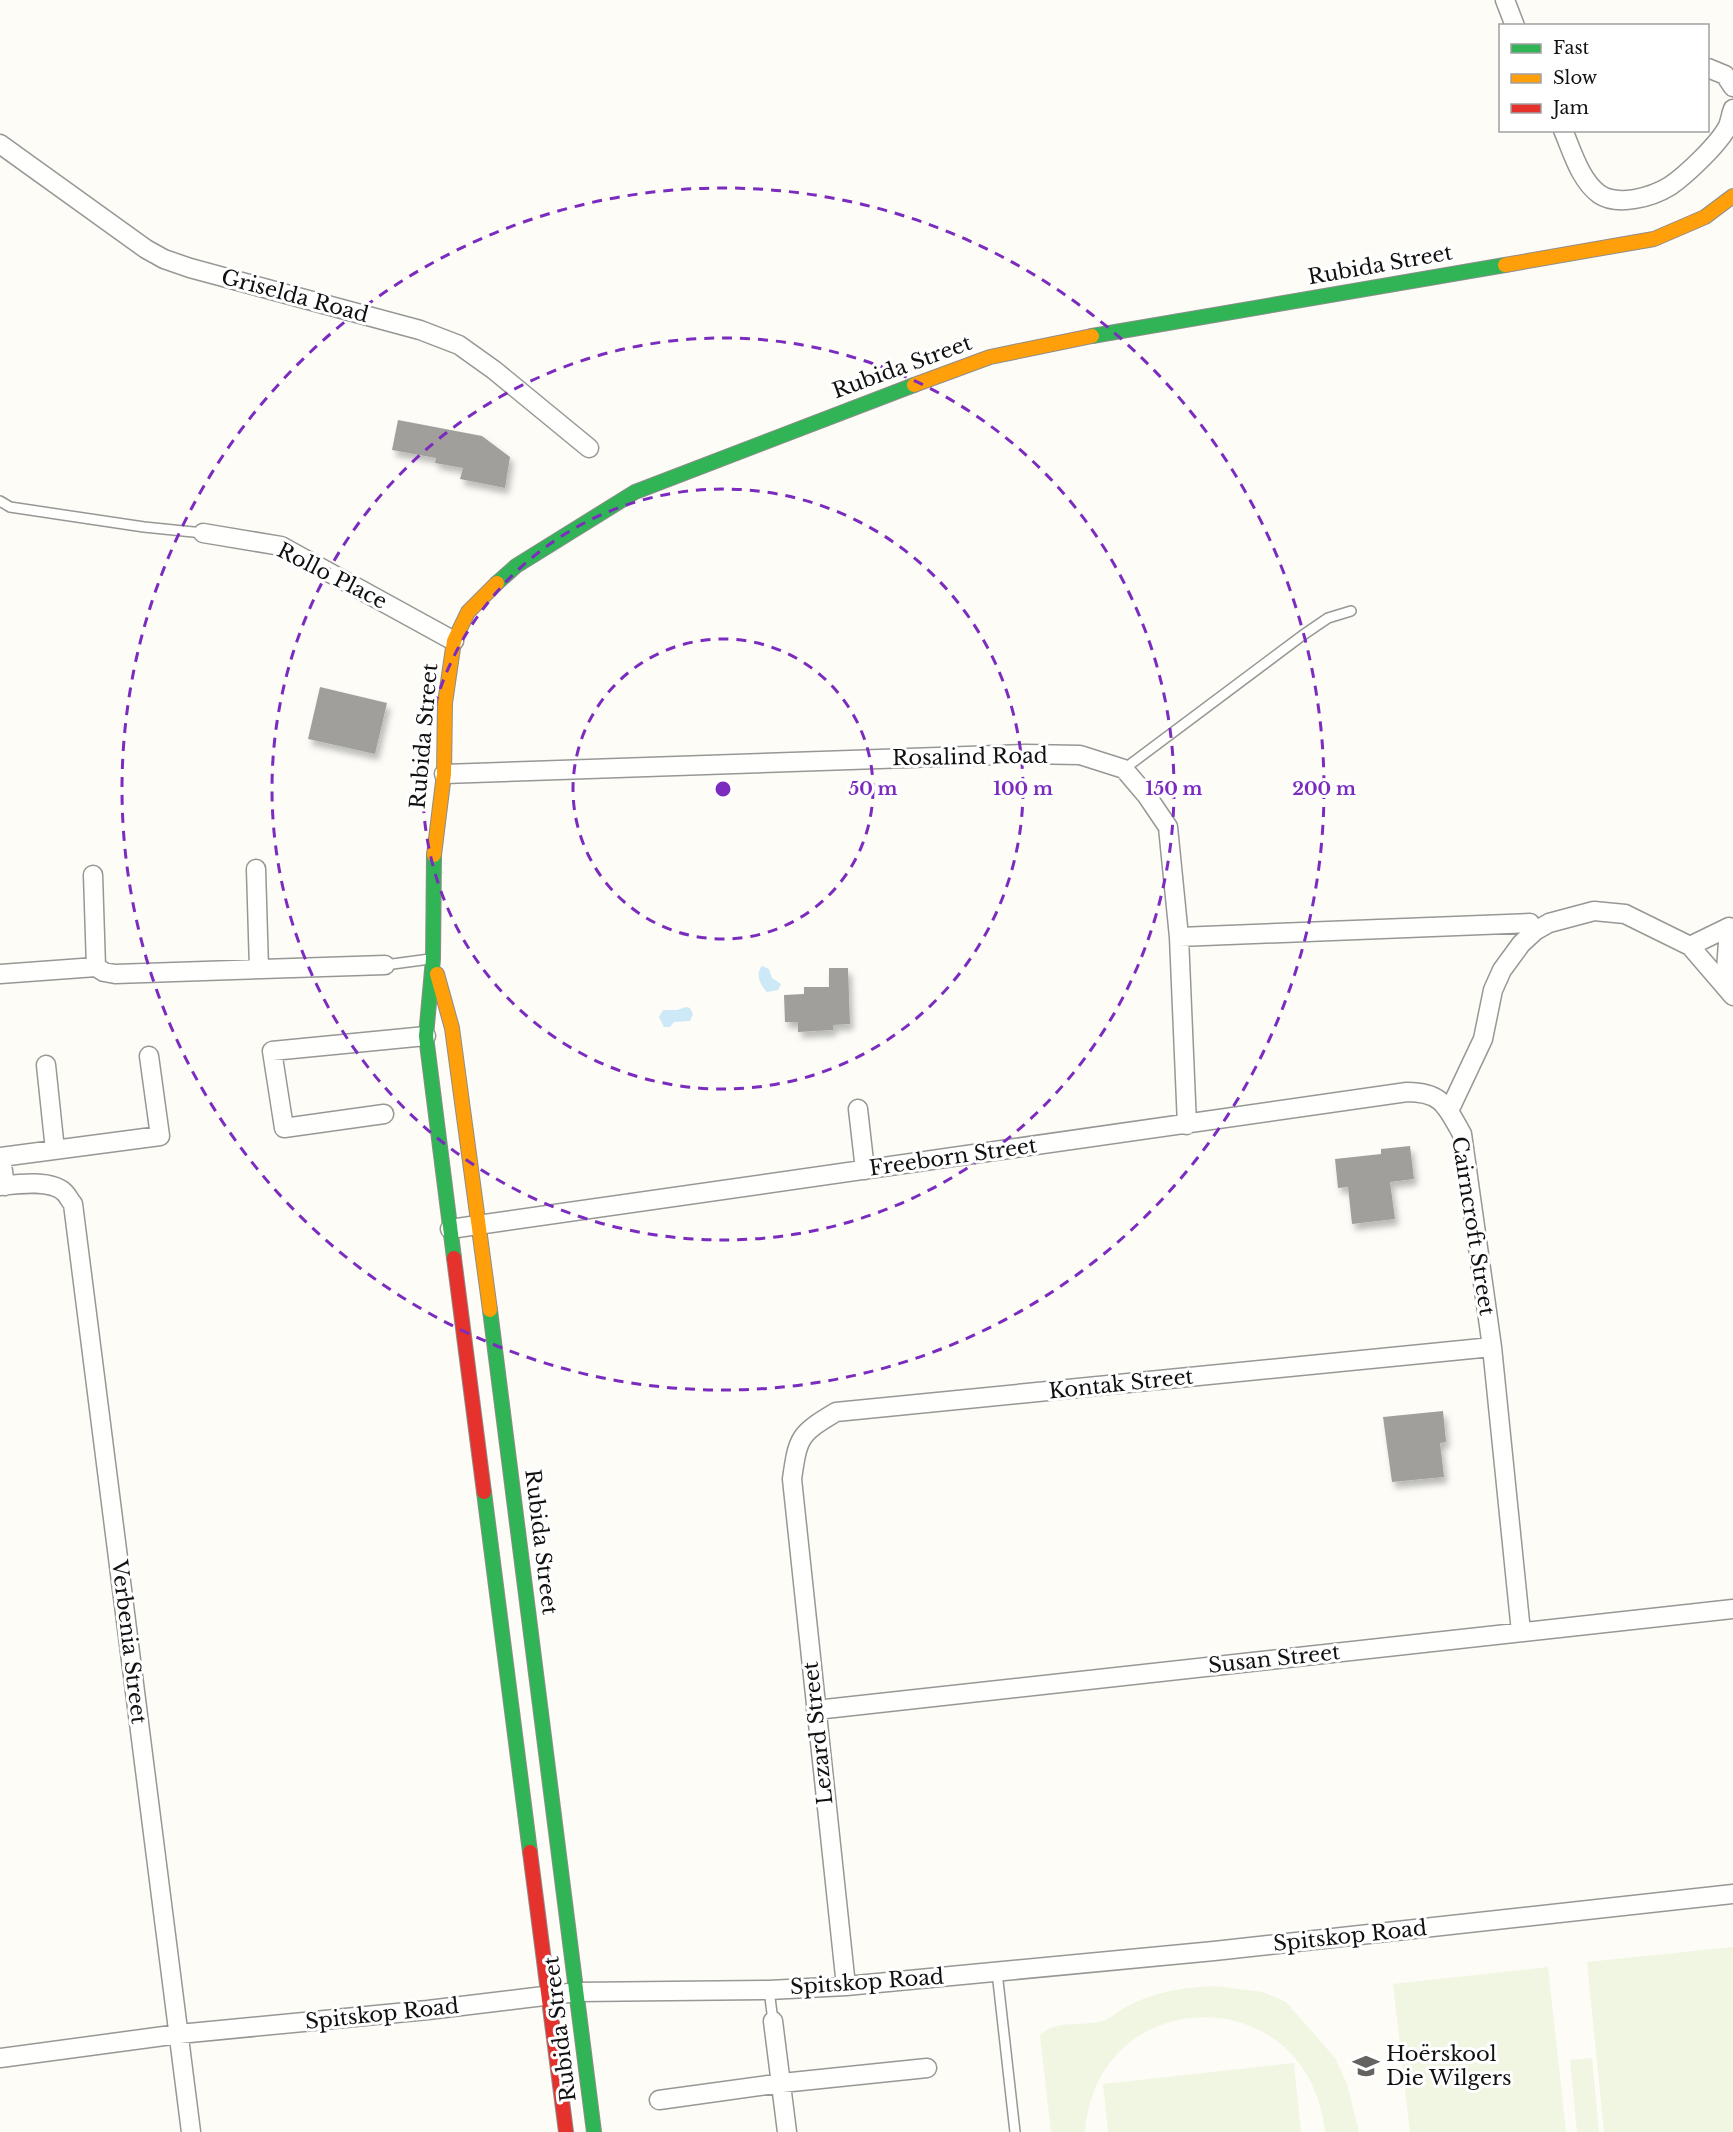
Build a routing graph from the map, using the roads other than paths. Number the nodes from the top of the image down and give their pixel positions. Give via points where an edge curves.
1 (1505, 0) edge
2 (1514, 24) edge
3 (1709, 69) edge
4 (1733, 87) edge
5 (1733, 109) edge
6 (1564, 132) edge
7 (0, 144) edge
8 (1733, 196) edge
9 (589, 448) dead end
10 (0, 501) edge
11 (203, 533) joint
12 (1351, 611) dead end
13 (454, 641) junction
14 (1124, 770) junction
15 (444, 774) junction
16 (256, 869) dead end
17 (93, 875) dead end
18 (1530, 923) dead end
19 (1179, 936) junction
20 (1690, 946) junction
21 (433, 959) junction
22 (386, 965) joint
23 (96, 968) junction
24 (259, 969) junction
25 (0, 974) edge
26 (1729, 990) edge
27 (426, 1036) junction
28 (149, 1056) dead end
29 (46, 1065) dead end
30 (858, 1109) dead end
31 (1449, 1111) junction
32 (384, 1114) dead end
33 (1187, 1125) junction
34 (55, 1150) junction
35 (865, 1170) junction
36 (3, 1186) edge
37 (480, 1223) junction
38 (450, 1229) junction
39 (1492, 1347) junction
40 (792, 1479) joint
41 (1733, 1609) edge
42 (1521, 1632) junction
43 (816, 1710) junction
44 (1733, 1894) edge
45 (997, 1972) junction
46 (846, 1986) junction
47 (769, 1990) junction
48 (578, 1992) junction
49 (548, 1996) junction
50 (773, 2021) joint
51 (179, 2034) junction
52 (0, 2058) edge
53 (927, 2068) dead end
54 (782, 2083) junction
55 (659, 2100) dead end
56 (191, 2132) edge
57 (566, 2132) edge
58 (594, 2132) edge
59 (787, 2132) edge
60 (1015, 2132) edge

1 - 2 street
3 - 4 street via 1725,75
5 - 6 street via 1727,127 1705,155 1669,186 1638,199 1600,195 1586,181
7 - 9 street, Griselda Road via 164,259 420,330 459,345
8 - 13 street, Rubida Street via 1697,223 1654,238 990,357 635,492 516,566 468,612
10 - 11 lane via 10,507
11 - 13 street, Rollo Place via 281,546
12 - 14 lane via 1328,618 1303,635
13 - 15 street, Rubida Street via 444,703
14 - 15 street, Rosalind Road via 1080,755 1025,754
14 - 19 street, Rosalind Road via 1168,827
15 - 21 street, Rubida Street via 434,854
16 - 24 street
17 - 23 street
18 - 19 street
19 - 33 street, Rosalind Road
20 - 26 street, Cairncroft Street
20 - 26 street via 1729,927
20 - 31 street, Cairncroft Street via 1625,914 1594,911 1549,923 1535,931 1502,970 1493,990 1483,1039
21 - 22 lane
21 - 27 street, Rubida Street
21 - 37 street, Rubida Street via 452,1028
22 - 24 street
23 - 24 street via 115,974
23 - 25 street
27 - 32 street via 272,1051 284,1128
27 - 38 street, Rubida Street
28 - 34 street via 160,1136
29 - 34 street
30 - 35 street
31 - 33 street, Freeborn Street via 1440,1099 1425,1092 1407,1092
31 - 39 street, Cairncroft Street via 1462,1134
33 - 35 street, Freeborn Street
34 - 36 street via 1,1156
35 - 37 street, Freeborn Street
36 - 51 street, Verbenia Street via 27,1183 58,1188 73,1204
37 - 38 street, Freeborn Street
37 - 48 street, Rubida Street
38 - 49 street, Rubida Street
39 - 40 street, Kontak Street via 836,1413 810,1428 800,1441
39 - 42 street, Cairncroft Street
40 - 43 street, Lezard Street
41 - 42 street, Susan Street
42 - 43 street, Susan Street
43 - 46 street, Lezard Street
44 - 45 street, Spitskop Road
45 - 46 street, Spitskop Road
45 - 60 lane
46 - 47 street, Spitskop Road
47 - 48 street, Spitskop Road
47 - 50 lane
48 - 49 street, Spitskop Road
48 - 58 street, Rubida Street
49 - 51 street, Spitskop Road
49 - 57 street, Rubida Street
50 - 54 street
51 - 52 street, Spitskop Road
51 - 56 street, Verbenia Street
53 - 54 street
54 - 55 street
54 - 59 street

